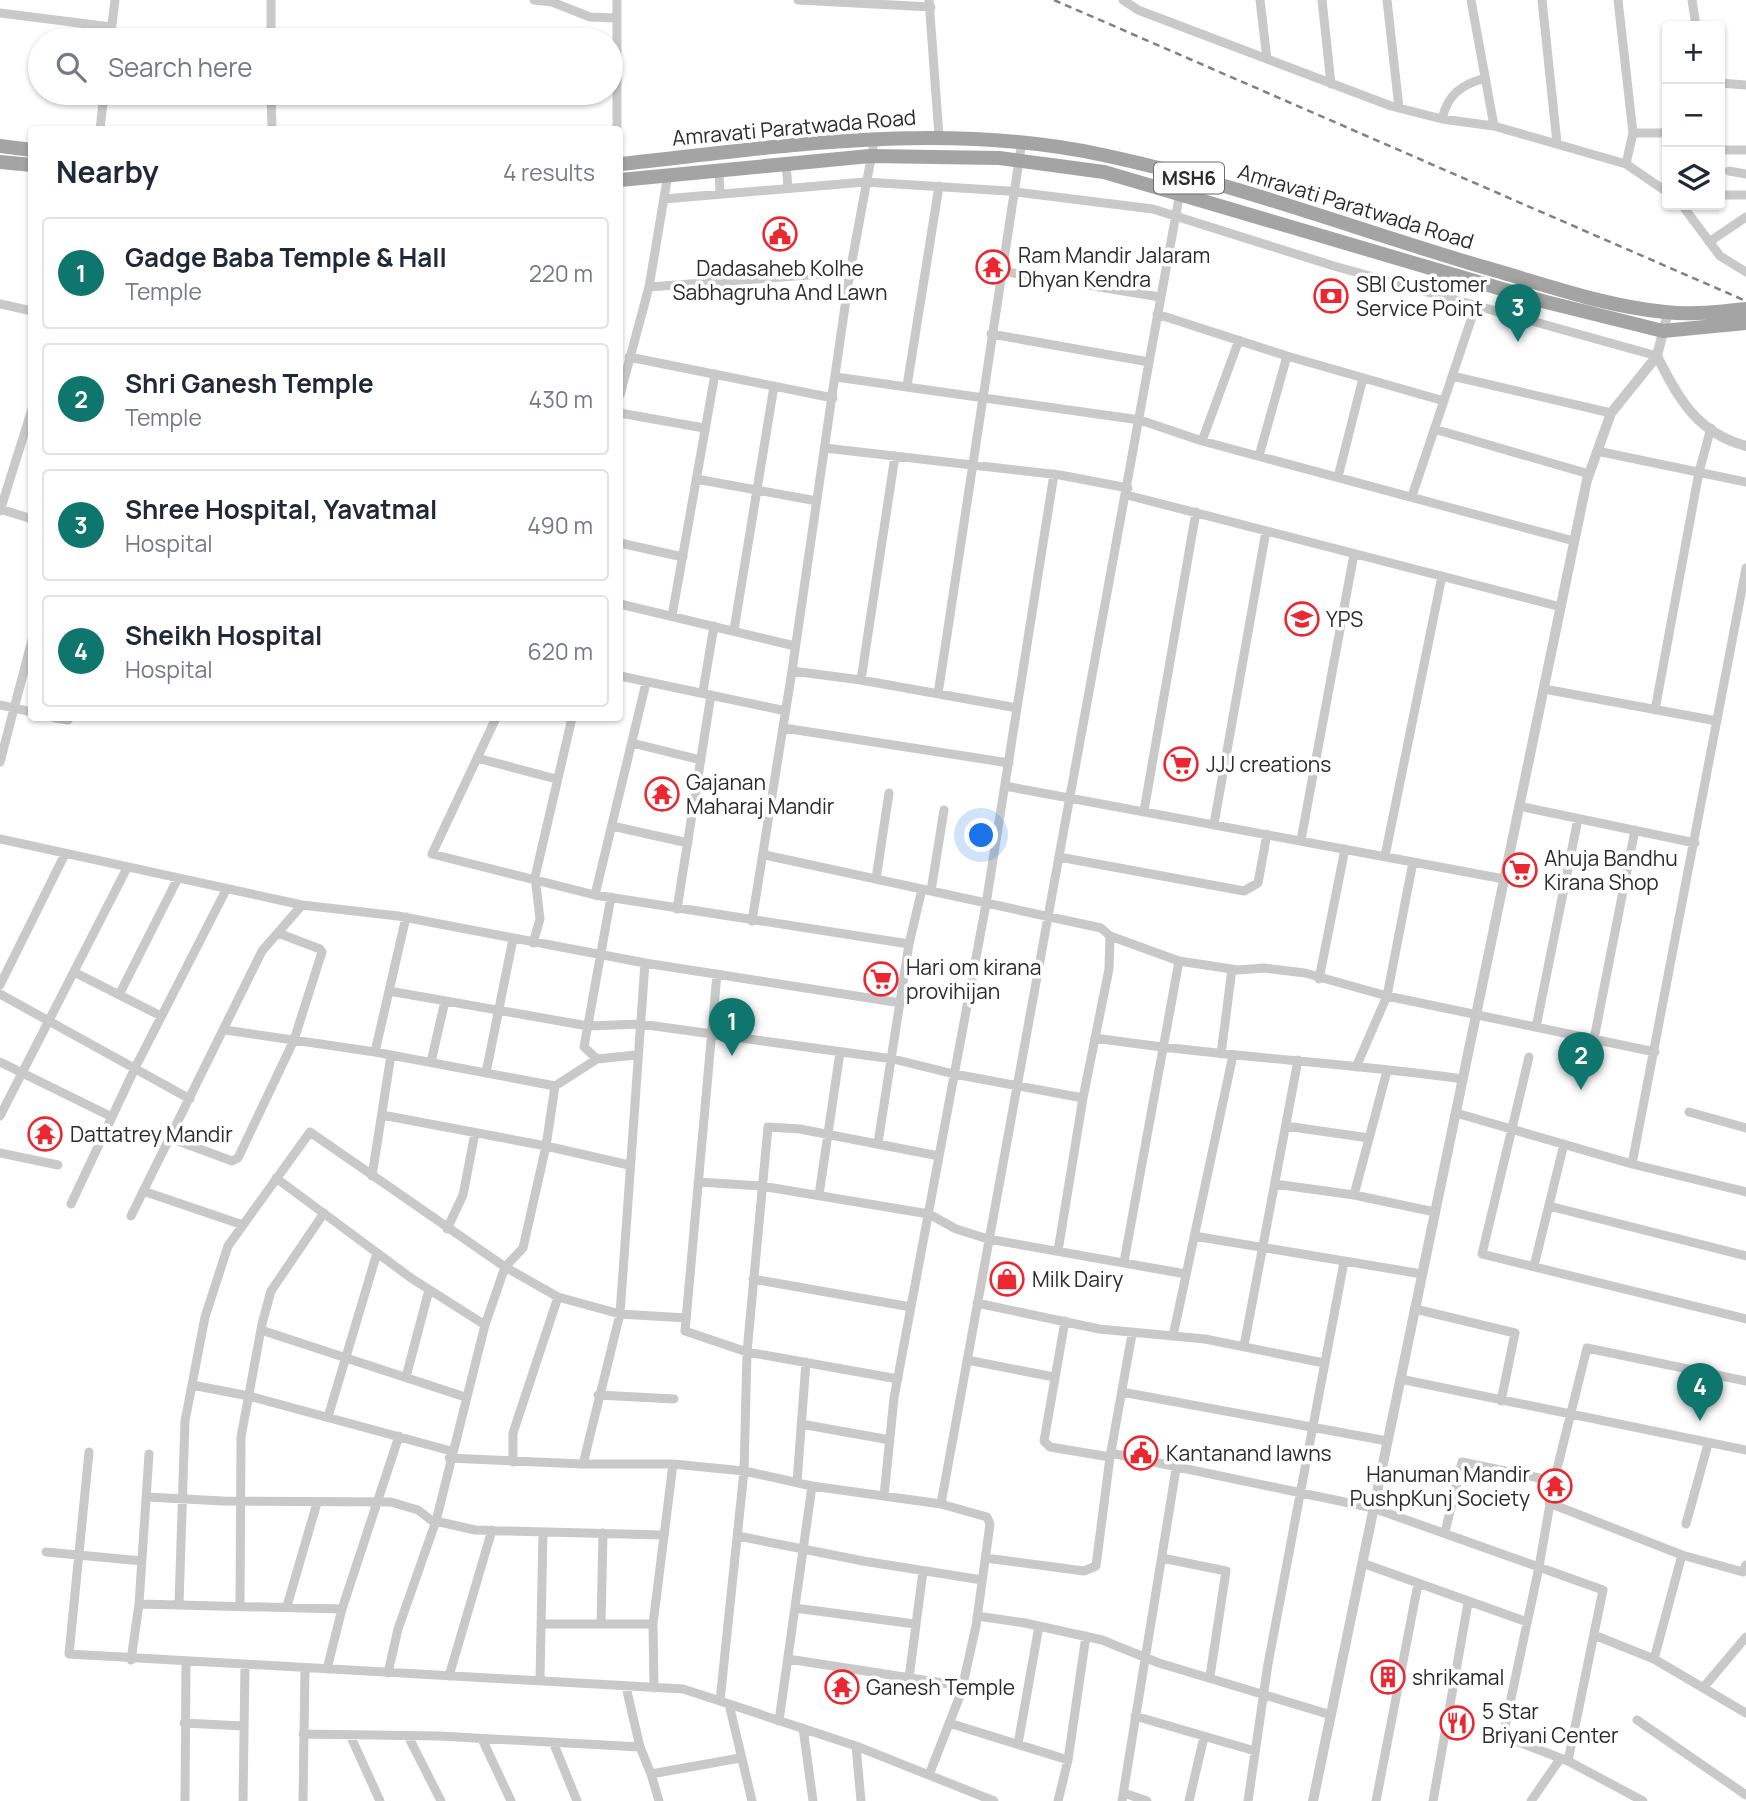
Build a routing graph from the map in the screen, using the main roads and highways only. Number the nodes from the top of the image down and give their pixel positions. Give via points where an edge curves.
1 (0, 146) edge
2 (28, 150) edge
3 (0, 162) edge
4 (623, 164) edge
5 (28, 165) edge
6 (623, 179) edge
7 (1746, 309) edge
8 (1746, 323) edge

1 - 2 main road
3 - 5 main road
4 - 7 main road, Amravati Paratwada Road / MSH6 via 876,137 1022,141 1105,155 1184,176 1591,298 1668,312
6 - 8 main road, Amravati Paratwada Road / MSH6 via 870,156 1019,160 1104,173 1180,192 1546,302 1663,331

